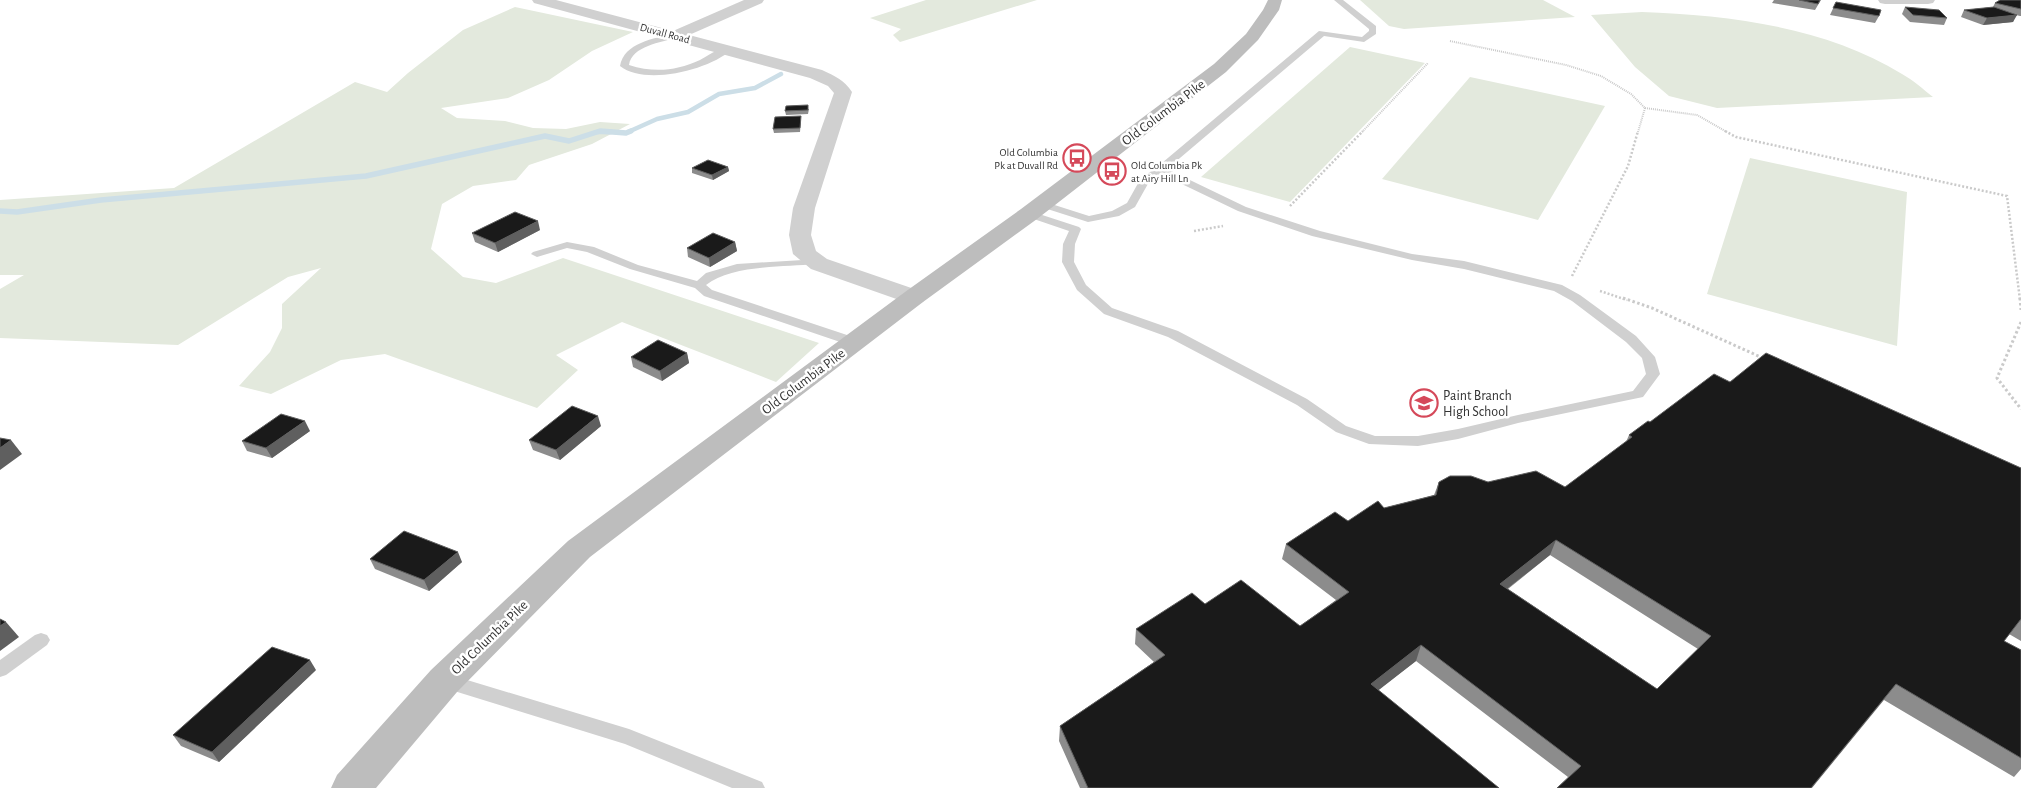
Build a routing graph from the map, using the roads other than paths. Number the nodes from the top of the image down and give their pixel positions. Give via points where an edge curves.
1 (539, 0) edge
2 (757, 0) edge
3 (1274, 0) edge
4 (1338, 0) edge
5 (1885, 0) edge
6 (1928, 0) edge
7 (674, 36) junction
8 (727, 50) junction
9 (1160, 170) junction
10 (1036, 209) junction
11 (537, 254) dead end
12 (815, 261) junction
13 (699, 285) junction
14 (914, 297) junction
15 (854, 342) junction
16 (41, 640) dead end
17 (0, 670) edge
18 (444, 681) junction
19 (351, 788) edge
20 (755, 788) edge

1 - 7 street, Duvall Road
2 - 7 street
3 - 10 main road, Old Columbia Pike via 1271,10 1252,37 1220,68
4 - 9 lane via 1373,28 1373,32 1364,40 1322,33
5 - 6 street
7 - 8 street, Duvall Road
7 - 8 lane via 632,51 624,66 645,72 673,72
8 - 12 street, Duvall Road via 816,74 834,82 842,92 800,235 805,254
9 - 10 lane via 1145,180 1131,205 1109,216 1088,219
9 - 10 lane via 1242,209 1316,234 1558,288 1631,339 1648,357 1653,374 1638,394 1442,437 1418,441 1374,441 1341,429 1302,402 1173,334 1108,312 1081,287 1068,262 1069,244 1075,229
10 - 14 main road, Old Columbia Pike
11 - 13 lane via 567,245
12 - 13 lane via 737,268 710,276
12 - 14 street
13 - 15 lane via 708,293
14 - 15 main road, Old Columbia Pike
15 - 18 main road, Old Columbia Pike via 579,549
16 - 17 lane
18 - 19 main road, Old Columbia Pike
18 - 20 lane via 629,737

